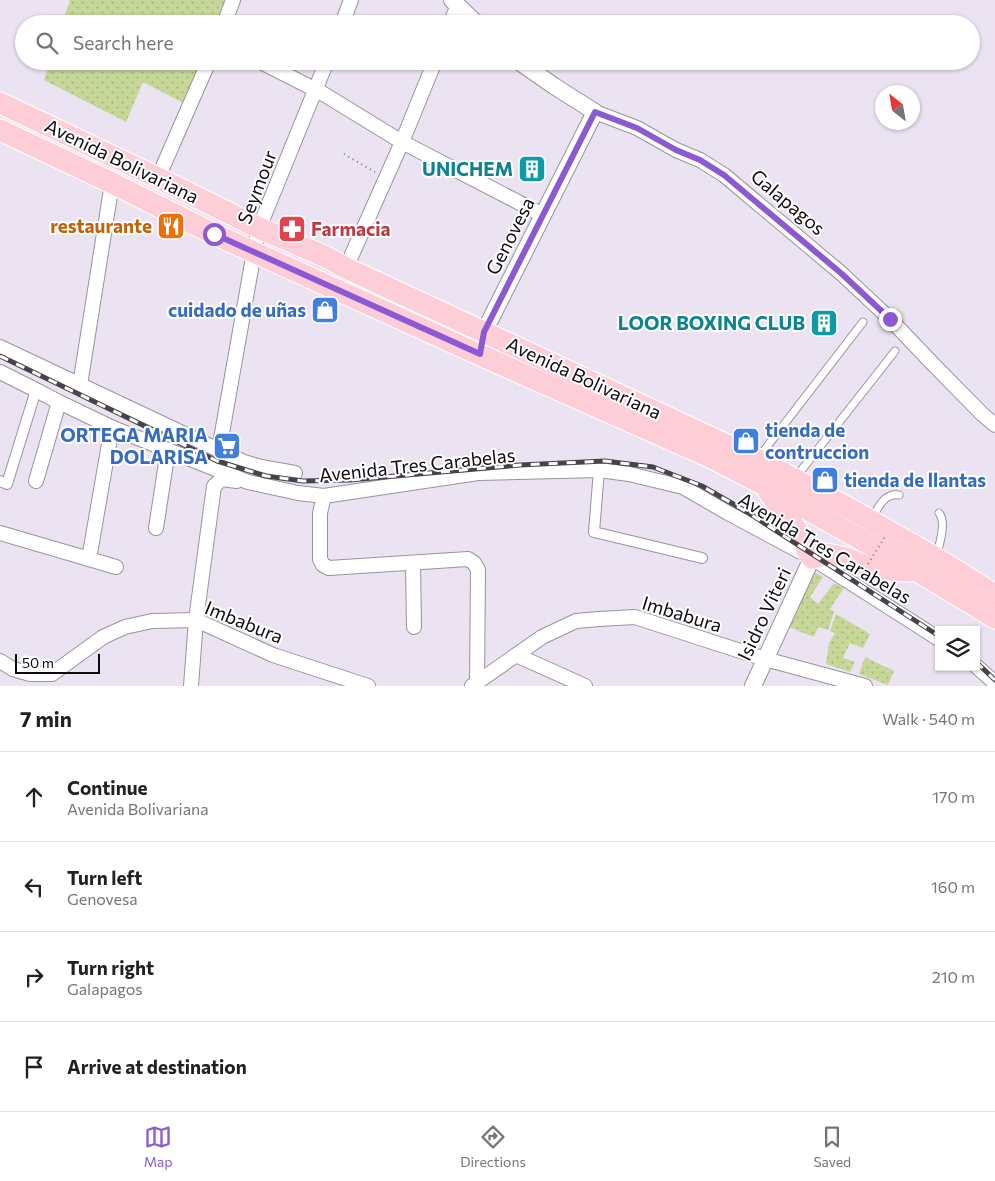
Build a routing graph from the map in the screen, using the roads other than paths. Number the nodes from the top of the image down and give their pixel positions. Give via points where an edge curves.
1 (233, 0) edge
2 (351, 0) edge
3 (455, 3) edge
4 (227, 15) edge
5 (345, 15) edge
6 (468, 15) edge
7 (205, 70) edge
8 (276, 70) edge
9 (323, 70) edge
10 (431, 70) edge
11 (531, 70) edge
12 (315, 90) junction
13 (0, 103) edge
14 (595, 112) junction
15 (0, 130) edge
16 (402, 142) junction
17 (158, 178) junction
18 (112, 183) junction
19 (543, 214) junction
20 (259, 228) junction
21 (254, 252) junction
22 (346, 268) junction
23 (863, 322) dead end
24 (484, 332) junction
25 (0, 347) edge
26 (895, 352) dead end
27 (480, 354) junction
28 (0, 372) edge
29 (80, 385) junction
30 (36, 390) junction
31 (59, 402) junction
32 (995, 425) edge
33 (113, 428) junction
34 (168, 450) junction
35 (219, 450) junction
36 (757, 459) junction
37 (599, 470) junction
38 (295, 473) dead end
39 (794, 479) junction
40 (0, 481) edge
41 (36, 481) dead end
42 (248, 482) junction
43 (764, 485) junction
44 (899, 495) dead end
45 (324, 496) junction
46 (939, 512) dead end
47 (870, 521) junction
48 (156, 528) dead end
49 (0, 533) edge
50 (702, 558) dead end
51 (812, 558) junction
52 (936, 558) junction
53 (89, 559) junction
54 (413, 563) junction
55 (116, 567) dead end
56 (919, 572) junction
57 (995, 595) edge
58 (995, 618) edge
59 (196, 620) junction
60 (414, 627) dead end
61 (935, 636) edge
62 (516, 656) junction
63 (765, 659) junction
64 (0, 661) edge
65 (980, 670) edge
66 (50, 680) edge
67 (474, 684) edge
68 (995, 684) edge
69 (190, 686) edge
70 (368, 686) edge
71 (585, 686) edge
72 (753, 686) edge
73 (866, 686) edge

1 - 4 street
2 - 5 street
3 - 6 street
7 - 17 street
8 - 12 street
9 - 12 street, Seymour
10 - 16 street
11 - 14 street, Galapagos
12 - 16 street
12 - 20 street, Seymour
13 - 17 main road, Avenida Bolivariana
14 - 19 street, Genovesa
14 - 32 street, Galapagos via 637,128 724,175 842,274
15 - 18 main road, Avenida Bolivariana
16 - 19 street
16 - 22 street
17 - 20 main road, Avenida Bolivariana
18 - 21 main road, Avenida Bolivariana
18 - 29 street
19 - 24 street, Genovesa
20 - 21 street, Seymour
20 - 22 main road, Avenida Bolivariana
21 - 27 main road, Avenida Bolivariana
21 - 35 street, Seymour
22 - 24 main road, Avenida Bolivariana
23 - 36 lane
24 - 27 street, Genovesa
24 - 36 main road, Avenida Bolivariana
25 - 29 street
26 - 39 lane
27 - 43 main road, Avenida Bolivariana via 712,458
28 - 30 street, Avenida Tres Carabelas
29 - 35 street
30 - 31 street, Avenida Tres Carabelas
30 - 40 street via 7,484
31 - 33 street, Avenida Tres Carabelas
31 - 41 street
33 - 34 street, Avenida Tres Carabelas
33 - 53 street
34 - 42 street, Avenida Tres Carabelas
34 - 48 street
35 - 38 street via 244,462
36 - 39 main road, Avenida Bolivariana
37 - 45 street, Avenida Tres Carabelas via 478,473
37 - 50 street via 594,532
37 - 51 street, Avenida Tres Carabelas via 683,487
39 - 47 main road, Avenida Bolivariana
42 - 45 street, Avenida Tres Carabelas
42 - 59 street via 222,479 214,486
43 - 51 main road via 805,542
43 - 56 main road, Avenida Bolivariana
44 - 47 lane via 884,500
45 - 54 street via 320,513 320,559 323,565 329,568
46 - 52 lane via 943,523
47 - 52 main road, Avenida Bolivariana
49 - 53 street
51 - 56 main road via 828,554 882,570
51 - 61 street, Avenida Tres Carabelas
51 - 63 street, Isidro Viteri
52 - 57 main road, Avenida Bolivariana
53 - 55 street
54 - 60 street
54 - 67 street via 468,559 474,562 478,570
56 - 58 main road, Avenida Bolivariana
59 - 66 street, Imbabura via 152,621 125,627 103,637
59 - 69 street
59 - 70 street, Imbabura via 274,655
62 - 63 street, Imbabura via 542,637 576,621 635,617
62 - 67 street, Imbabura
62 - 71 street
63 - 72 street, Isidro Viteri
63 - 73 street, Imbabura
64 - 66 street, Imbabura via 12,669
65 - 68 street

